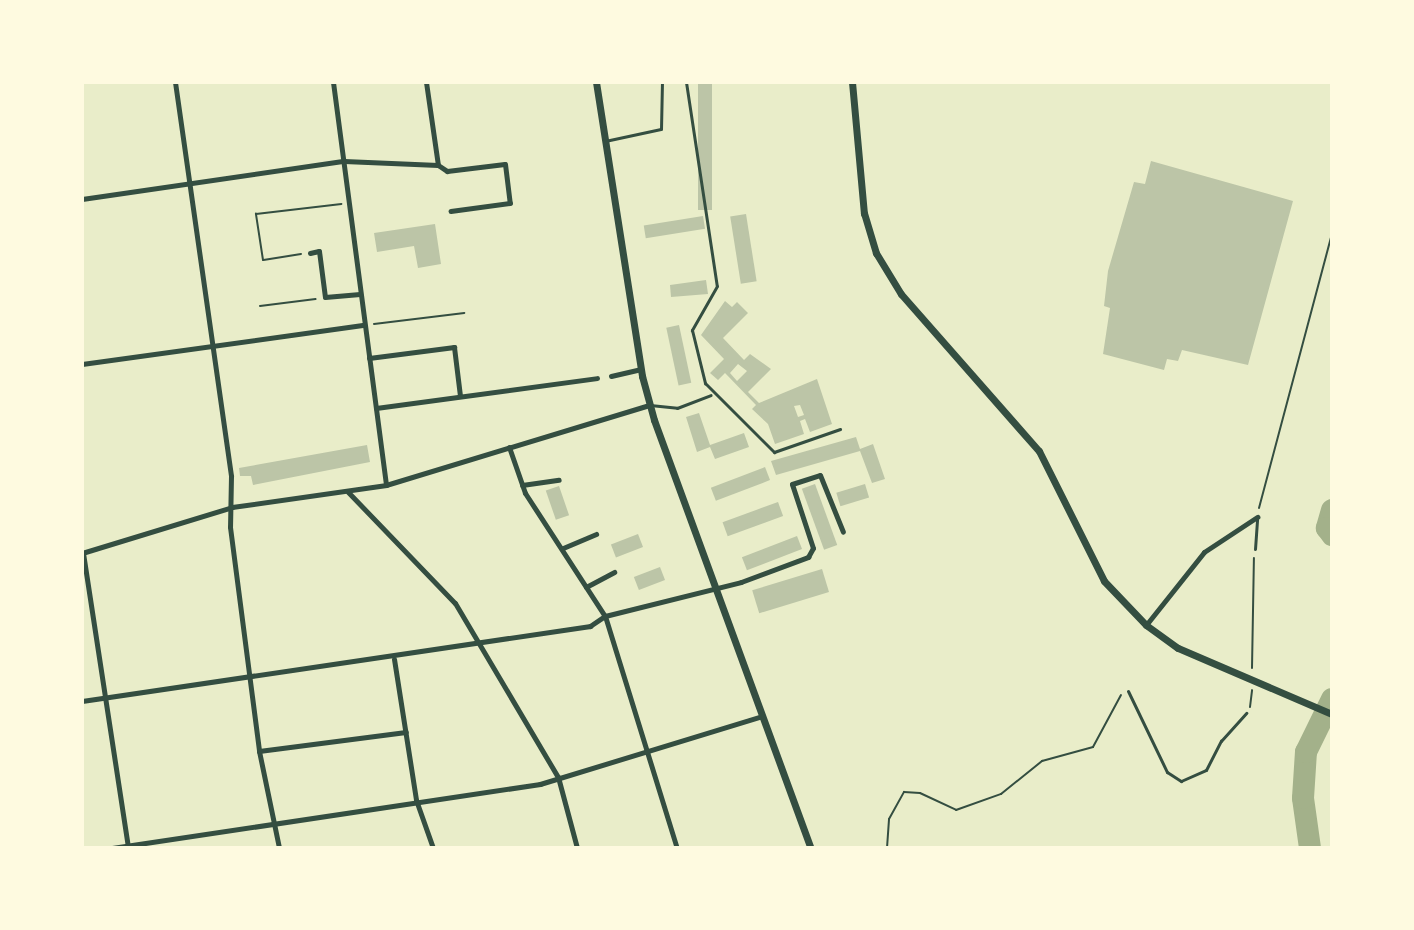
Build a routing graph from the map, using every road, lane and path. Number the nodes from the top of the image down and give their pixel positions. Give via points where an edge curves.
1 (175, 82) edge
2 (333, 82) edge
3 (426, 82) edge
4 (596, 82) edge
5 (662, 82) edge
6 (686, 82) edge
7 (852, 82) edge
8 (605, 141) junction
9 (344, 161) junction
10 (438, 165) junction
11 (188, 184) junction
12 (82, 199) edge
13 (349, 203) junction
14 (451, 211) dead end
15 (1332, 233) edge
16 (310, 253) joint
17 (360, 294) junction
18 (325, 297) junction
19 (260, 306) dead end
20 (464, 313) dead end
21 (380, 323) dead end
22 (364, 325) junction
23 (209, 345) junction
24 (369, 358) junction
25 (82, 364) edge
26 (641, 369) junction
27 (611, 376) dead end
28 (597, 378) dead end
29 (711, 395) junction
30 (460, 396) junction
31 (650, 405) junction
32 (376, 408) junction
33 (840, 429) dead end
34 (509, 447) junction
35 (559, 480) dead end
36 (386, 485) junction
37 (522, 485) junction
38 (348, 491) junction
39 (232, 507) junction
40 (1257, 517) junction
41 (843, 532) dead end
42 (596, 534) dead end
43 (563, 548) junction
44 (1255, 549) joint
45 (82, 553) edge
46 (614, 572) dead end
47 (586, 587) junction
48 (715, 587) junction
49 (605, 616) junction
50 (1146, 625) junction
51 (480, 646) junction
52 (394, 659) junction
53 (251, 676) junction
54 (1128, 691) joint
55 (104, 698) junction
56 (82, 701) edge
57 (1250, 709) dead end
58 (1246, 713) dead end
59 (1332, 714) edge
60 (763, 716) junction
61 (406, 732) junction
62 (259, 751) junction
63 (648, 752) junction
64 (558, 777) junction
65 (416, 800) junction
66 (272, 825) junction
67 (128, 847) edge
68 (112, 848) edge
69 (279, 848) edge
70 (433, 848) edge
71 (577, 848) edge
72 (677, 848) edge
73 (811, 848) edge
74 (887, 848) edge

1 - 11 street
2 - 9 street
3 - 10 street
4 - 8 main road
5 - 8 lane via 661,129
6 - 29 lane via 717,286 692,330
7 - 50 main road via 864,213 885,271 1039,451 1096,570
8 - 26 main road
9 - 10 street
9 - 11 street
9 - 13 street
10 - 14 street via 447,171 505,164 510,203
11 - 12 street
11 - 23 street
13 - 16 path via 256,214 263,260
13 - 17 street
15 - 40 path
16 - 18 street via 319,251
17 - 18 street
17 - 22 street
18 - 19 path
20 - 21 path
22 - 23 street
22 - 24 street
23 - 25 street
23 - 39 street
24 - 30 street via 454,347
24 - 32 street
26 - 27 street
26 - 31 main road
28 - 30 street
29 - 31 lane via 677,408
29 - 33 lane via 774,452
30 - 32 street
31 - 34 street
31 - 48 main road
32 - 36 street
34 - 36 street
34 - 37 street
35 - 37 street
36 - 38 street
37 - 43 street
38 - 39 street
38 - 51 street via 455,603
39 - 45 street
39 - 53 street via 230,527
40 - 44 lane
40 - 50 street via 1204,552
41 - 48 street via 820,475 792,484 813,548 808,557
42 - 43 street
43 - 47 street
44 - 57 path
45 - 55 street
46 - 47 street
47 - 49 street
48 - 49 street
48 - 60 main road
49 - 51 street via 590,626
49 - 63 street
50 - 59 main road via 1207,663
51 - 52 street
51 - 64 street
52 - 53 street
52 - 61 street
53 - 55 street
53 - 62 street
54 - 58 lane via 1167,772 1181,781 1206,770 1221,741
54 - 74 path via 1114,701 1093,747 1042,761 1001,794 956,810 904,792 889,819
55 - 56 street
55 - 67 street
60 - 63 street
60 - 73 main road
61 - 62 street
61 - 65 street
62 - 66 street
63 - 64 street
63 - 72 street
64 - 65 street via 540,784
64 - 71 street
65 - 66 street
65 - 70 street
66 - 67 street
66 - 69 street
67 - 68 street

